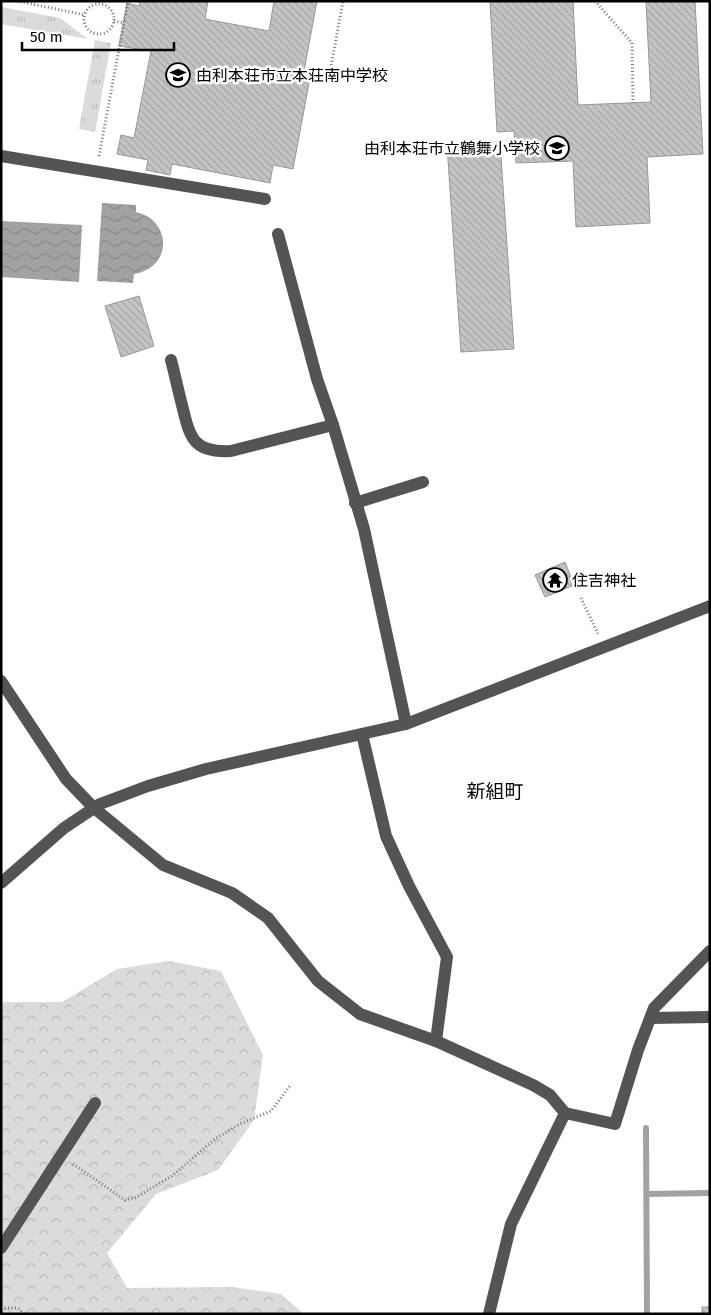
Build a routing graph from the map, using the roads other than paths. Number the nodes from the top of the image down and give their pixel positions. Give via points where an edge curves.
1 (1, 156) edge
2 (265, 199) dead end
3 (278, 234) dead end
4 (171, 360) dead end
5 (333, 424) junction
6 (423, 482) dead end
7 (355, 503) junction
8 (710, 606) edge
9 (1, 681) edge
10 (406, 724) junction
11 (362, 734) junction
12 (93, 807) junction
13 (1, 883) edge
14 (710, 951) edge
15 (710, 1017) edge
16 (651, 1018) junction
17 (436, 1041) junction
18 (96, 1103) dead end
19 (565, 1113) junction
20 (1, 1248) edge
21 (488, 1314) edge

1 - 2 street
3 - 5 street via 317,379
4 - 5 street via 189,434 199,445 215,452 231,451
5 - 7 street
6 - 7 street
7 - 10 street via 364,529
8 - 10 street
9 - 12 street via 66,779
10 - 11 street
11 - 12 street via 206,769
11 - 17 street via 386,836 447,957
12 - 13 street
12 - 17 street via 163,865 232,893 268,918 318,981 360,1014
14 - 16 street via 654,1008
15 - 16 street
16 - 19 street via 615,1124
17 - 19 street via 550,1094
18 - 20 street
19 - 21 street via 511,1224

